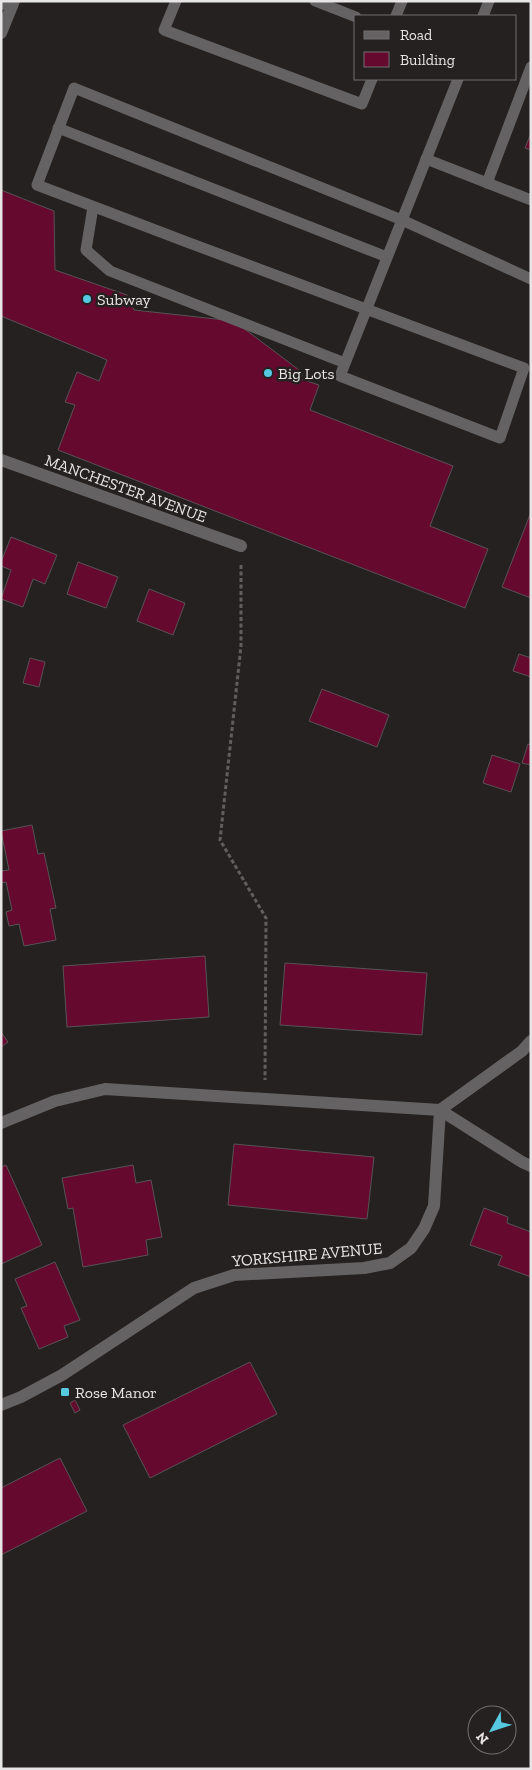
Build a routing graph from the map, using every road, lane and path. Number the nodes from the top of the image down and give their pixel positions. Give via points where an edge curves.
1 (176, 1) edge
2 (315, 1) edge
3 (402, 1) edge
4 (489, 1) edge
5 (9, 4) edge
6 (396, 15) edge
7 (483, 15) edge
8 (354, 16) edge
9 (1, 33) edge
10 (531, 66) edge
11 (372, 80) edge
12 (458, 80) edge
13 (58, 128) junction
14 (426, 159) junction
15 (487, 183) junction
16 (531, 200) edge
17 (93, 206) junction
18 (402, 220) junction
19 (387, 257) junction
20 (531, 279) edge
21 (365, 309) junction
22 (345, 363) junction
23 (528, 369) edge
24 (1, 460) edge
25 (241, 546) joint
26 (531, 1041) edge
27 (265, 1099) junction
28 (440, 1110) junction
29 (1, 1123) edge
30 (531, 1166) edge
31 (1, 1405) edge

1 - 11 lane via 164,30 362,104
2 - 8 lane
3 - 6 lane
4 - 7 lane
5 - 9 street
10 - 15 lane
12 - 14 lane
13 - 17 lane via 37,185
13 - 18 lane via 74,88
13 - 19 lane
14 - 15 lane
14 - 18 lane
15 - 16 lane
17 - 21 lane
17 - 22 lane via 86,250 110,271
18 - 19 lane
18 - 20 lane
19 - 21 lane
21 - 22 lane
21 - 23 lane
22 - 23 lane via 340,376 500,438
24 - 25 street, MANCHESTER AVENUE
25 - 27 path via 241,646 220,840 266,918
26 - 28 street via 522,1051
27 - 28 street
27 - 29 street via 104,1089 55,1101
28 - 30 street
28 - 31 street, YORKSHIRE AVENUE via 434,1206 411,1248 390,1263 364,1268 234,1275 194,1288 62,1375

